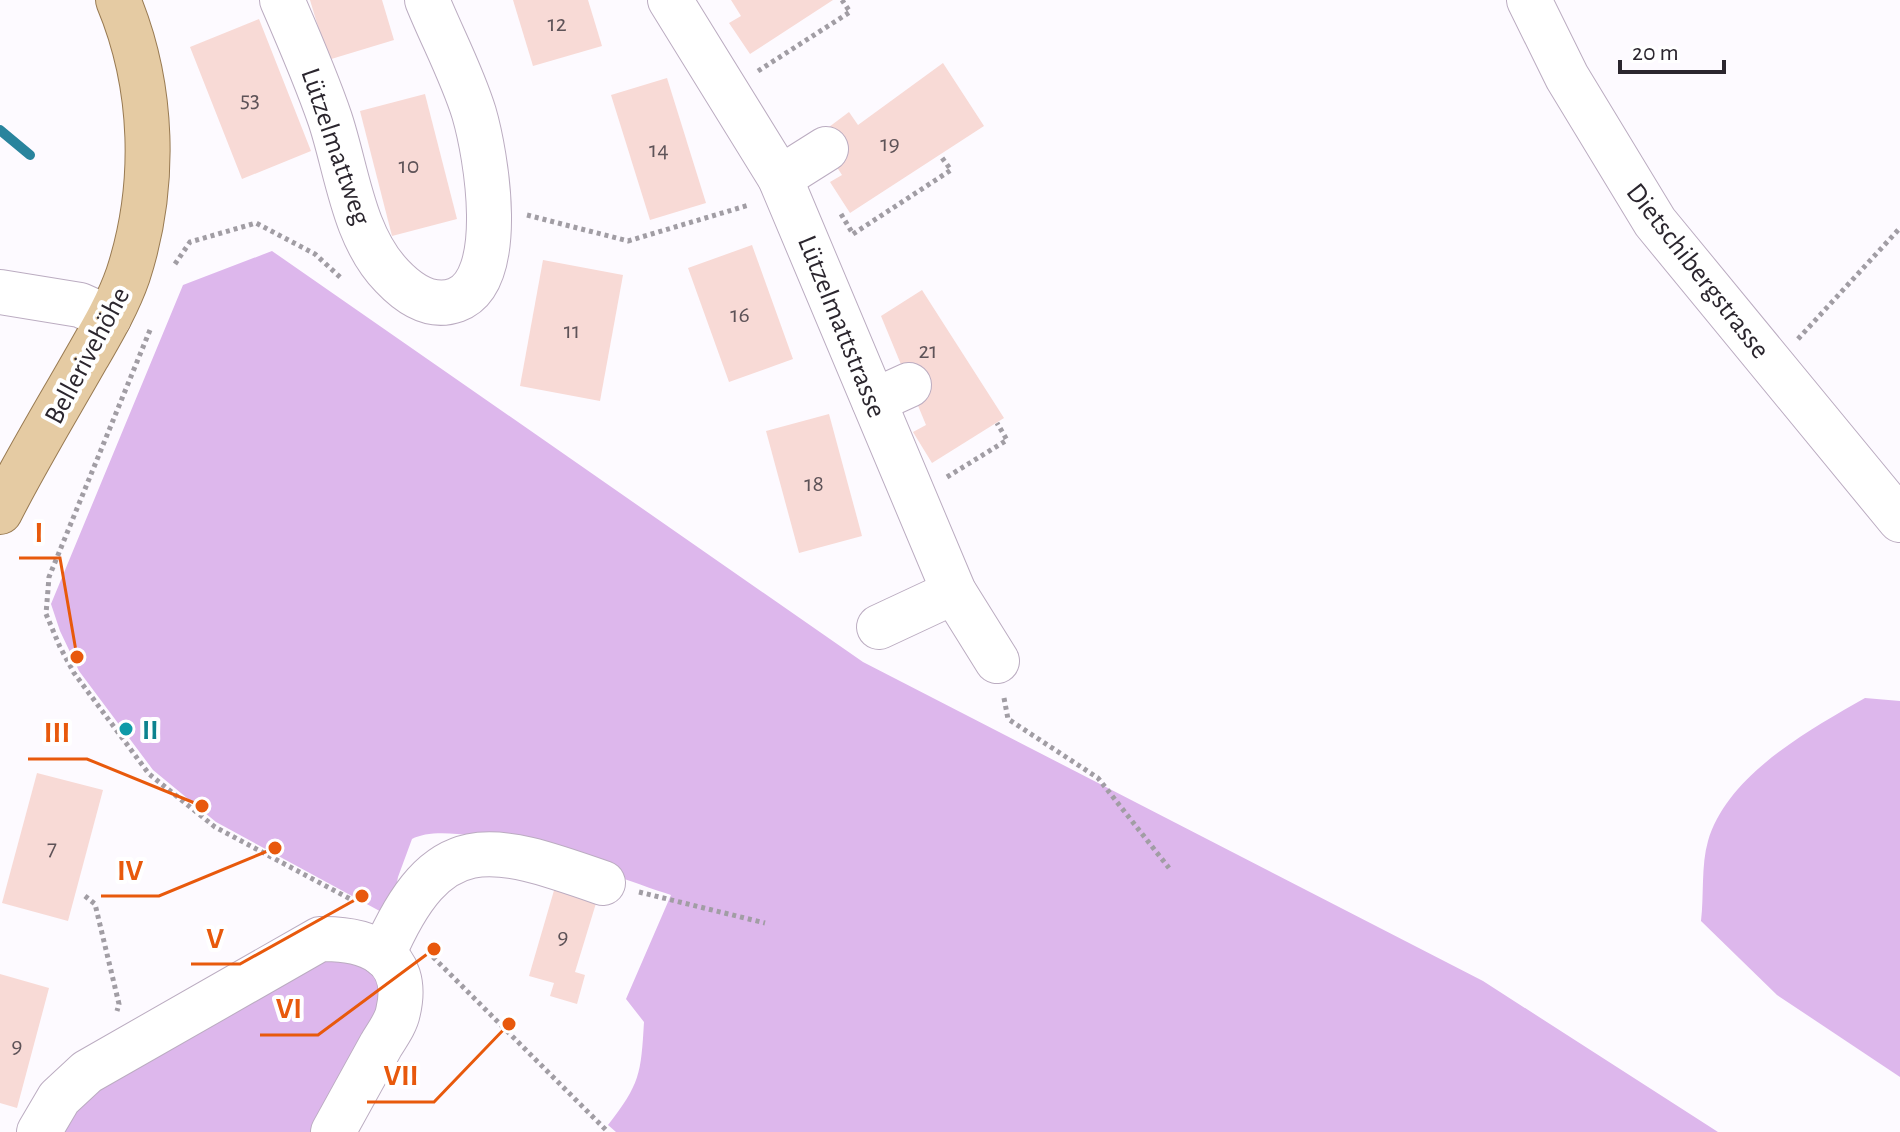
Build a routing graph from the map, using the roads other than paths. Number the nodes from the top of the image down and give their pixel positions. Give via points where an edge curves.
1 (118, 0) edge
2 (282, 0) edge
3 (427, 0) edge
4 (1529, 0) edge
5 (689, 7) edge
6 (826, 149) dead end
7 (768, 190) junction
8 (0, 292) edge
9 (124, 320) junction
10 (12, 461) edge
11 (0, 512) edge
12 (1900, 520) edge
13 (954, 592) junction
14 (879, 627) dead end
15 (997, 661) road end
16 (603, 883) road end
17 (390, 939) junction
18 (39, 1132) edge
19 (333, 1132) edge

1 - 9 main road, Bellerivehöhe via 142,79 148,153
2 - 3 street, Lützelmattweg via 330,120 361,226 390,274 432,303 467,295 481,278 488,205 484,148 473,109
4 - 12 street, Dietschibergstrasse via 1567,77 1655,222
5 - 7 street, Lützelmattstrasse
6 - 7 street
7 - 13 street, Lützelmattstrasse via 816,258 892,393 913,499
8 - 9 street via 80,305
9 - 10 main road, Bellerivehöhe
10 - 11 main road, Bellerivehöhe
13 - 14 street
13 - 15 street, Lützelmattstrasse
16 - 17 street via 532,858 472,854 437,870 420,886
17 - 18 street via 374,946 350,938 320,939 87,1072 59,1098
17 - 19 street via 400,990 398,1014

